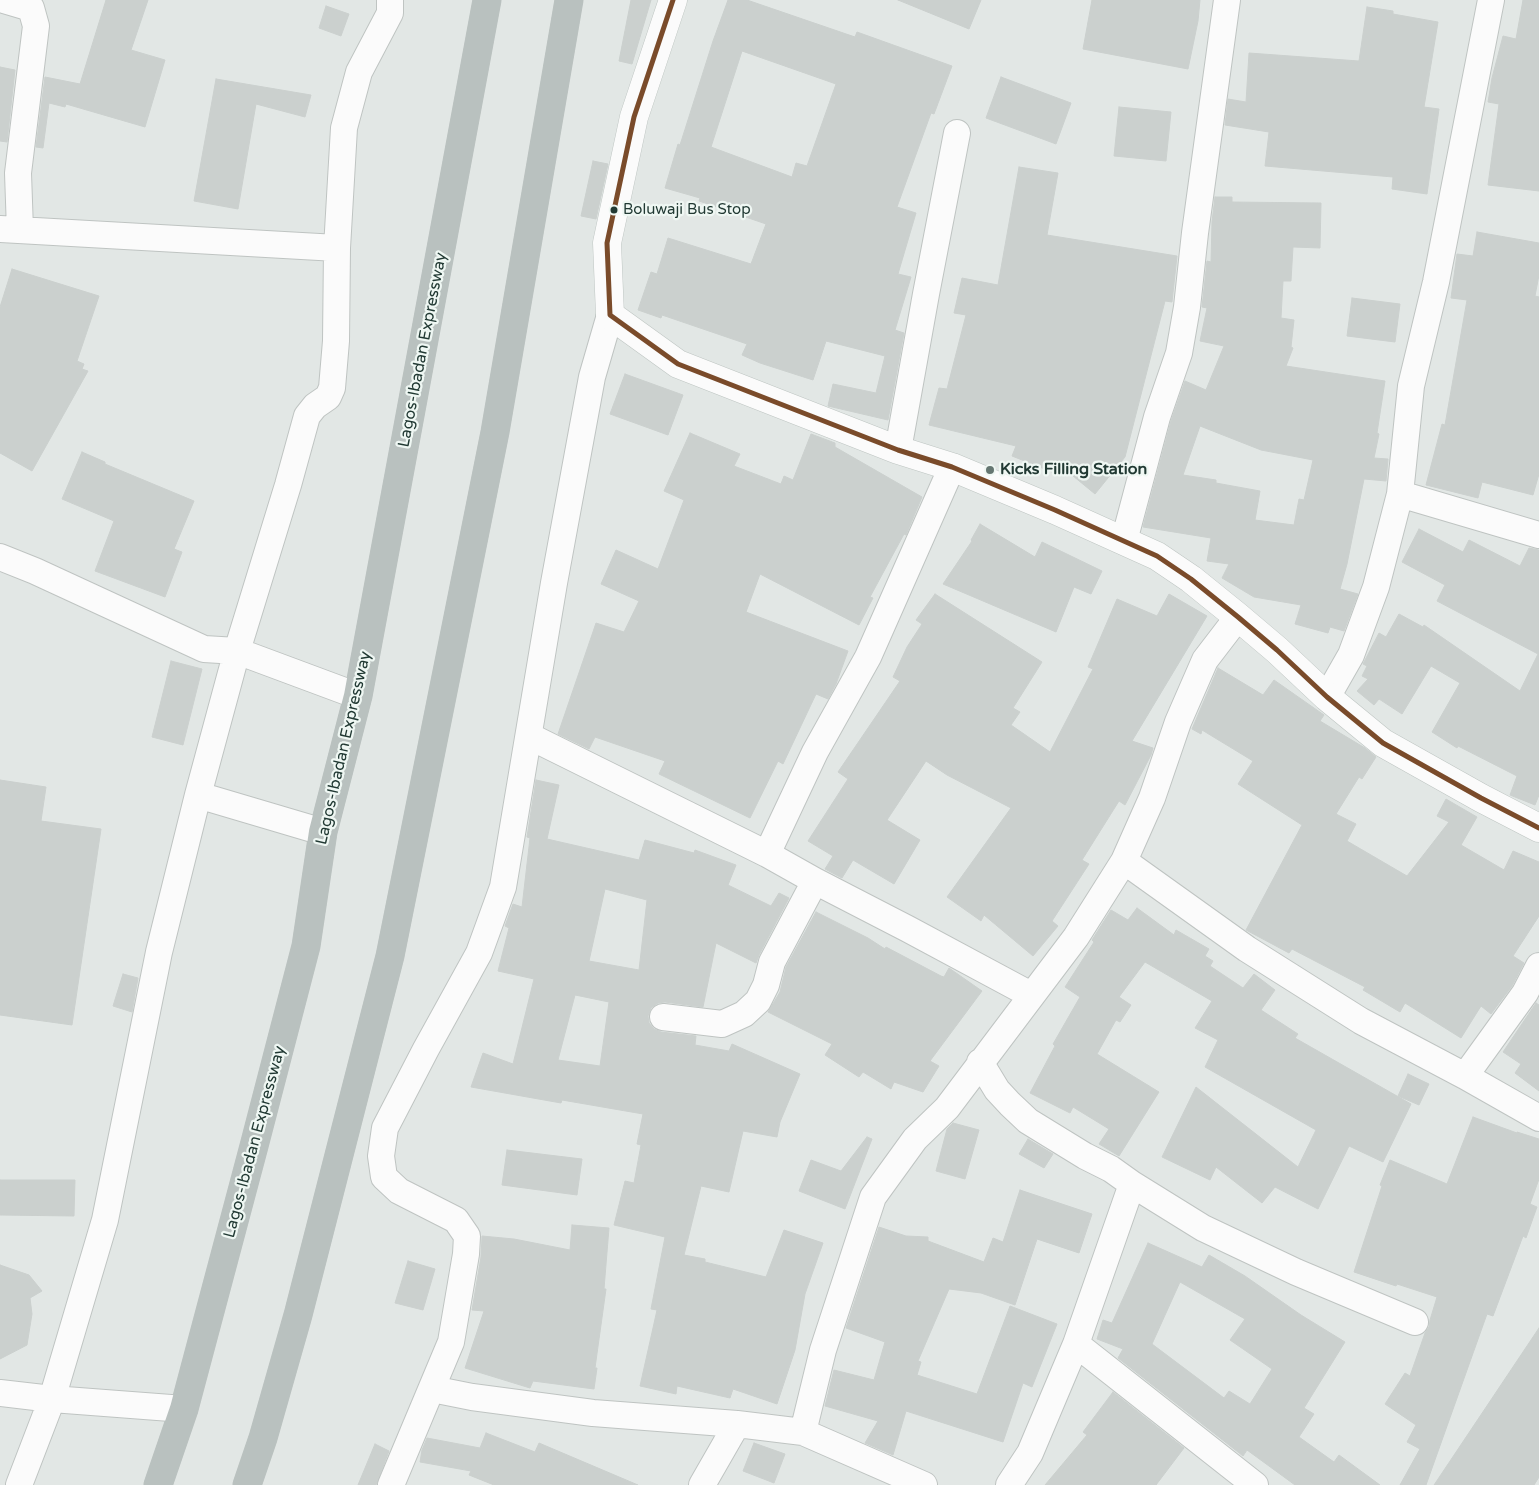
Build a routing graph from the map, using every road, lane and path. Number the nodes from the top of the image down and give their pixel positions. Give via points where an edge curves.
1 (4, 0) edge
2 (390, 0) edge
3 (488, 0) edge
4 (569, 0) edge
5 (672, 0) edge
6 (1227, 0) edge
7 (1491, 0) edge
8 (957, 133) dead end
9 (10, 230) edge
10 (337, 248) junction
11 (610, 315) junction
12 (898, 450) junction
13 (952, 467) junction
14 (1400, 494) junction
15 (1539, 534) edge
16 (1124, 541) junction
17 (0, 557) edge
18 (1238, 617) junction
19 (237, 652) junction
20 (358, 696) junction
21 (1327, 697) junction
22 (529, 736) junction
23 (198, 795) junction
24 (1539, 828) edge
25 (323, 832) junction
26 (767, 854) junction
27 (1124, 861) junction
28 (815, 881) junction
29 (1539, 966) edge
30 (1032, 995) junction
31 (663, 1017) dead end
32 (980, 1062) junction
33 (1465, 1076) junction
34 (1539, 1118) edge
35 (1132, 1184) junction
36 (1416, 1322) dead end
37 (1076, 1344) junction
38 (432, 1389) junction
39 (0, 1393) edge
40 (52, 1399) junction
41 (184, 1409) junction
42 (737, 1424) junction
43 (803, 1432) junction
44 (19, 1485) edge
45 (158, 1485) edge
46 (247, 1485) edge
47 (391, 1485) edge
48 (702, 1485) edge
49 (924, 1485) edge
50 (1009, 1485) edge
51 (1255, 1485) edge

1 - 9 street via 31,8 36,26
2 - 10 street via 390,13 359,72 344,128
3 - 20 highway, Lagos-Ibadan Expressway
4 - 46 highway via 495,432 390,956 298,1315
5 - 11 street via 634,117 607,243
6 - 16 street via 1180,344
7 - 14 street via 1436,282 1411,386
8 - 12 street
9 - 10 street
10 - 19 street via 332,388 328,397 307,416
11 - 12 street via 678,364
11 - 22 street via 592,378
12 - 13 street
13 - 16 street
13 - 26 street via 868,657 815,752
14 - 15 street
14 - 21 street via 1376,587 1351,655
16 - 18 street via 1158,556
17 - 19 street via 204,649
18 - 21 street
18 - 27 street via 1205,660
19 - 20 street
19 - 23 street
20 - 25 highway, Lagos-Ibadan Expressway
21 - 24 street via 1382,743
22 - 26 street
22 - 38 street via 503,887 479,953 385,1128 384,1177 399,1191 456,1220 466,1236 466,1254 451,1342
23 - 25 street
23 - 40 street via 159,952 105,1220
25 - 41 highway, Lagos-Ibadan Expressway via 306,946
26 - 28 street
27 - 30 street via 1076,937
27 - 33 street via 1246,949 1344,1011
28 - 30 street
28 - 31 street via 772,962 758,1001 744,1014 722,1024
29 - 33 street via 1525,993
30 - 32 street
32 - 35 street via 997,1090 1028,1121
32 - 43 street via 947,1108 915,1139 873,1196 823,1350
33 - 34 street
35 - 36 street via 1203,1228 1296,1272
35 - 37 street
37 - 50 street via 1030,1453
37 - 51 street
38 - 42 street via 593,1413
38 - 47 street
39 - 40 street
40 - 41 street
40 - 44 street
41 - 45 highway, Lagos-Ibadan Expressway
42 - 43 street
42 - 48 street
43 - 49 street

